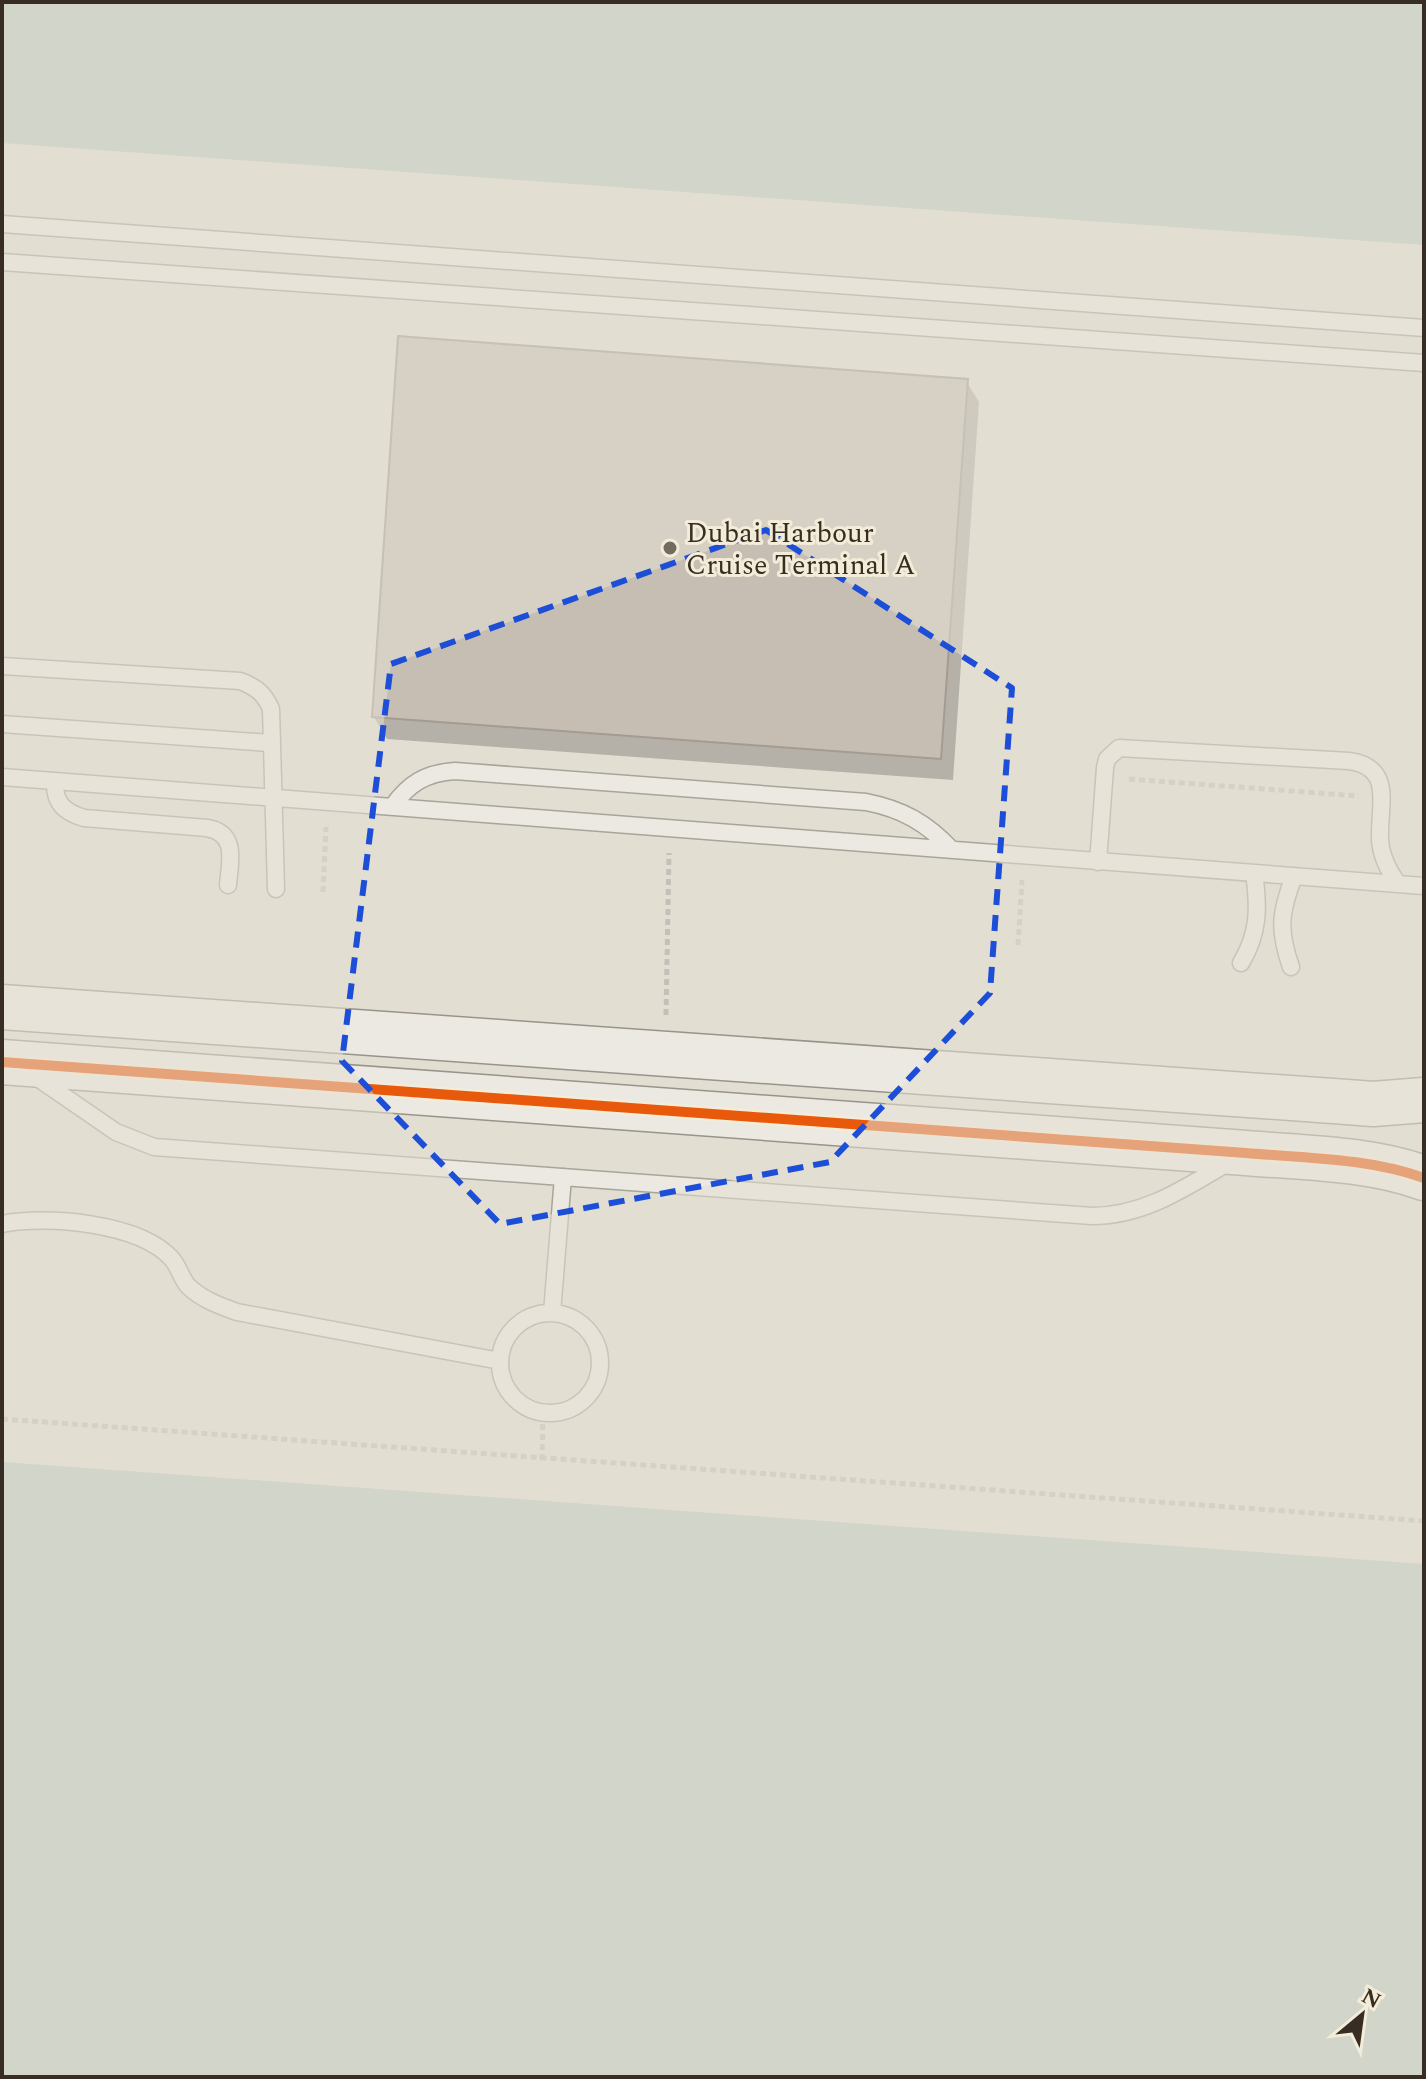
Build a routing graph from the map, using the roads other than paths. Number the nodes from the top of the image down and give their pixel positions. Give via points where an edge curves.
1 (2, 224) edge
2 (2, 262) edge
3 (1424, 328) edge
4 (1424, 363) edge
5 (2, 666) edge
6 (2, 724) edge
7 (270, 743) junction
8 (2, 777) edge
9 (55, 781) junction
10 (272, 797) junction
11 (392, 807) junction
12 (952, 850) junction
13 (1098, 862) junction
14 (1254, 873) junction
15 (1294, 876) junction
16 (1398, 884) junction
17 (228, 885) dead end
18 (1424, 886) edge
19 (276, 889) dead end
20 (1241, 963) dead end
21 (1291, 967) dead end
22 (2, 1007) edge
23 (8, 1062) edge
24 (1424, 1100) edge
25 (1246, 1153) junction
26 (563, 1177) junction
27 (1424, 1178) edge
28 (2, 1224) edge
29 (552, 1313) junction
30 (500, 1361) junction

1 - 3 lane
2 - 4 lane
5 - 7 lane via 240,681 265,696 271,709
6 - 7 lane
7 - 10 lane
8 - 9 lane
9 - 10 lane
9 - 17 lane via 63,809 84,818 207,828 223,834 231,848
10 - 11 lane
10 - 19 lane
11 - 12 lane
11 - 12 lane via 418,779 455,771 866,802 914,817
12 - 13 lane
13 - 14 lane
13 - 16 lane via 1107,759 1128,746 1349,761 1371,768 1378,777 1381,850
14 - 15 lane
14 - 20 lane via 1257,930
15 - 16 lane
15 - 21 lane via 1281,933
16 - 18 lane
22 - 24 street via 1373,1104
23 - 25 street
23 - 26 lane via 116,1132 154,1147
25 - 26 lane via 1169,1198 1111,1216
25 - 27 street via 1373,1165
26 - 29 lane
28 - 30 lane via 53,1220 124,1231 151,1241 173,1260 187,1285 228,1309
29 - 30 lane via 516,1326
29 - 30 lane via 577,1321 595,1341 599,1376 591,1393 561,1412 543,1412 511,1394

